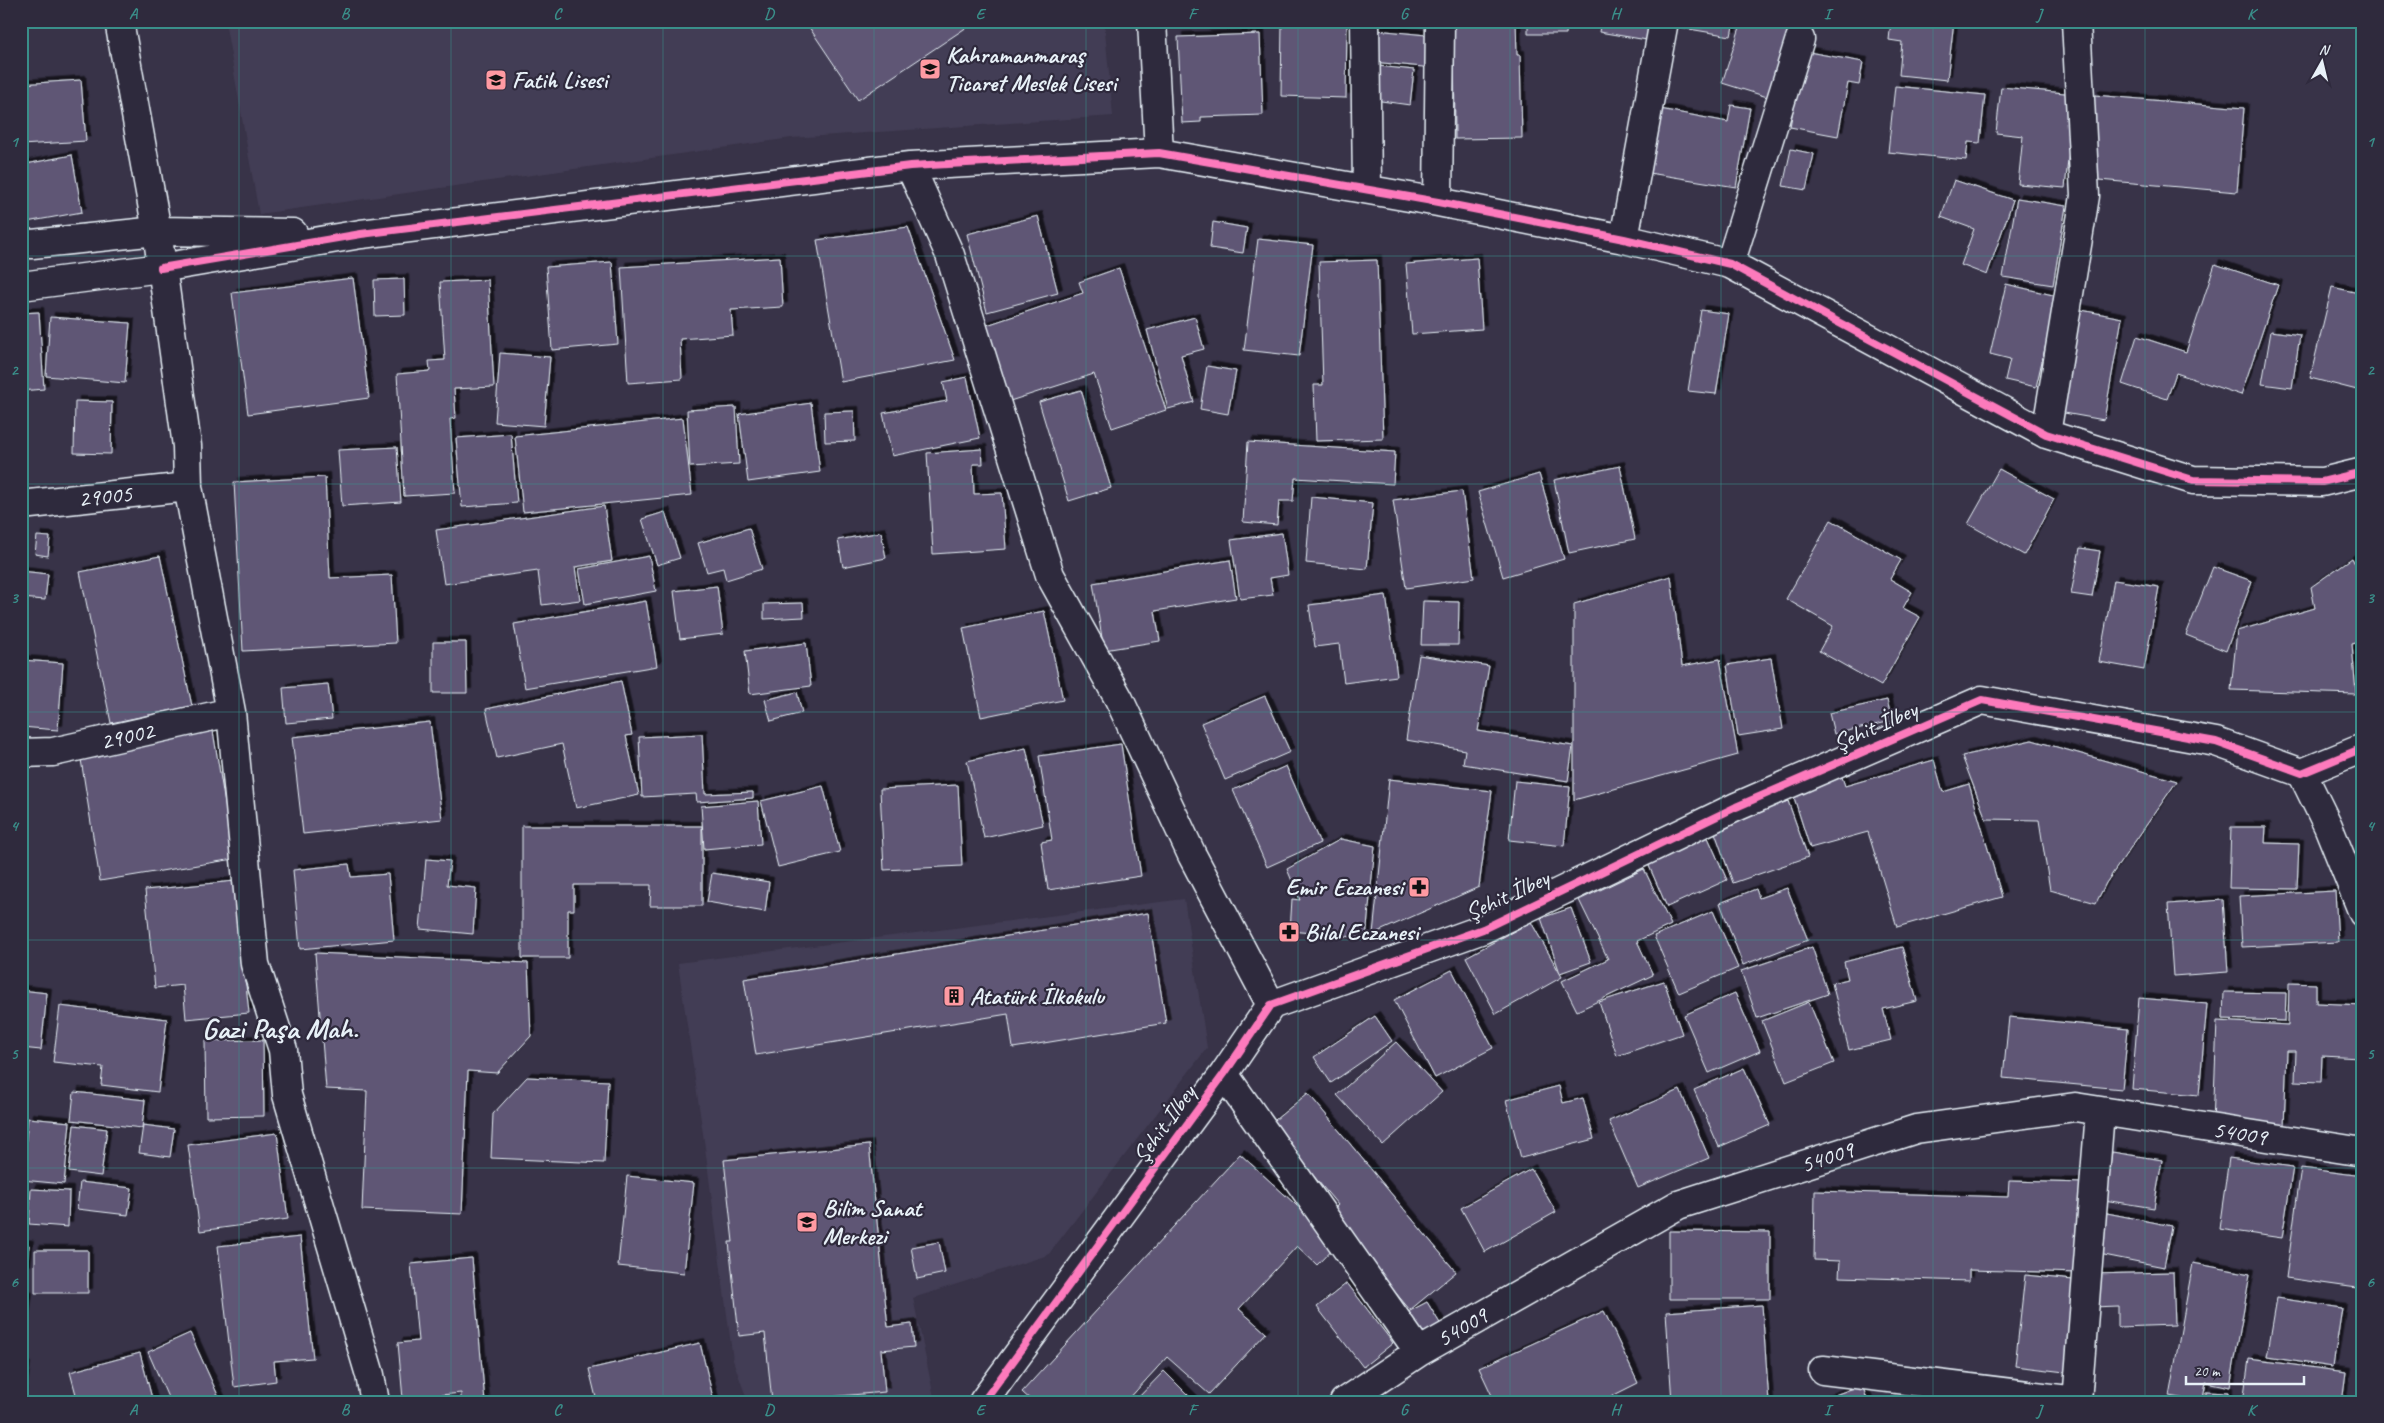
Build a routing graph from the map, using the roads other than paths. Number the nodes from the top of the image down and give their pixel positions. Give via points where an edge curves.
1 (119, 21) edge
2 (1152, 21) edge
3 (1365, 21) edge
4 (1440, 21) edge
5 (1664, 21) edge
6 (2076, 21) edge
7 (1800, 39) dead end
8 (1159, 153) junction
9 (910, 166) junction
10 (1367, 189) junction
11 (1438, 202) junction
12 (157, 232) junction
13 (361, 234) junction
14 (1624, 239) junction
15 (21, 242) edge
16 (1730, 264) junction
17 (161, 268) junction
18 (21, 286) edge
19 (2046, 434) junction
20 (2363, 472) edge
21 (188, 487) junction
22 (21, 504) edge
23 (231, 712) junction
24 (2363, 748) edge
25 (21, 753) edge
26 (2302, 772) junction
27 (2363, 913) edge
28 (1271, 1005) junction
29 (1224, 1074) junction
30 (2100, 1112) junction
31 (2363, 1152) edge
32 (1419, 1352) junction
33 (1823, 1370) dead end
34 (375, 1402) edge
35 (984, 1402) edge
36 (1344, 1402) edge

1 - 12 street
2 - 8 street
3 - 10 street
4 - 11 street
5 - 14 street
6 - 19 street via 2085,196
7 - 16 street
8 - 9 street
8 - 10 street
9 - 13 street
9 - 28 street via 950,255 1050,575 1119,699 1192,855
10 - 11 street
11 - 14 street
12 - 13 street
12 - 15 street via 32,244
12 - 17 street
13 - 17 street
14 - 16 street
16 - 19 street
17 - 18 street
17 - 21 street via 187,446
19 - 20 street via 2193,480 2322,482
21 - 22 street, 29005
21 - 23 street
23 - 25 street, 29002 via 53,752
23 - 34 street via 255,964 283,1050 287,1094 370,1375
24 - 26 street
26 - 27 street
26 - 28 street, Şehit İlbey via 2216,742 1982,700 1736,807 1483,929
28 - 29 street, Şehit İlbey
29 - 32 street
29 - 35 street, Şehit İlbey
30 - 31 street, 54009
30 - 32 street, 54009 via 2075,1108 1916,1129 1678,1205
30 - 33 street via 2078,1401
32 - 36 street, 54009

